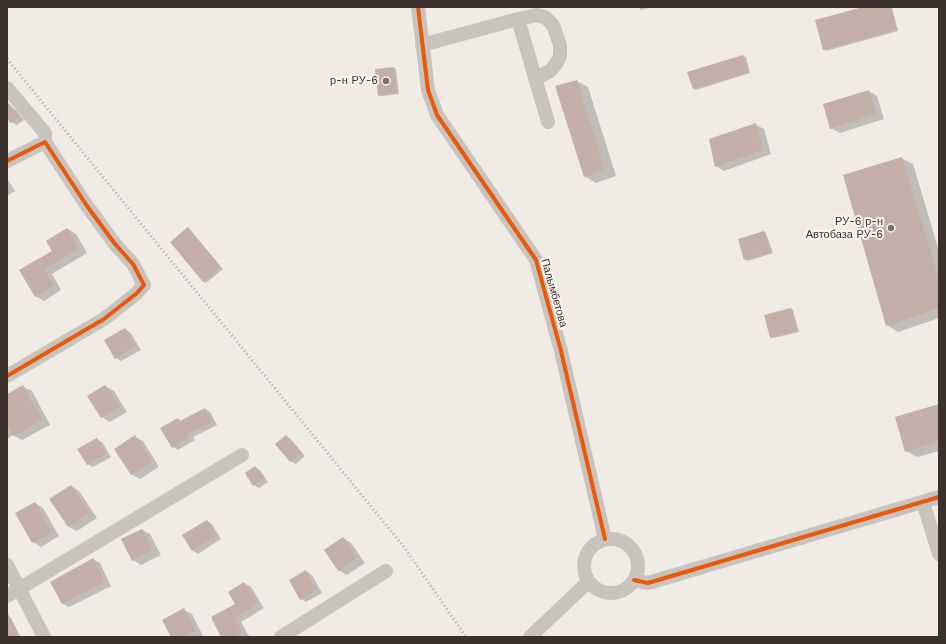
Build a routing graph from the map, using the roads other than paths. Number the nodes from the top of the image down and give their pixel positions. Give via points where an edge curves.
1 (418, 7) edge
2 (518, 19) junction
3 (422, 45) junction
4 (535, 79) junction
5 (7, 88) edge
6 (548, 122) dead end
7 (45, 142) junction
8 (7, 161) edge
9 (7, 376) edge
10 (242, 455) dead end
11 (939, 497) edge
12 (922, 502) junction
13 (605, 539) junction
14 (939, 554) edge
15 (7, 565) edge
16 (386, 571) dead end
17 (634, 580) junction
18 (588, 582) junction
19 (19, 588) junction
20 (7, 596) edge
21 (44, 637) edge
22 (281, 637) edge
23 (530, 637) edge

1 - 3 street, Палымбетова
2 - 3 street
2 - 4 street
2 - 4 street via 537,15 546,18 553,25 560,45 560,56 556,64 550,71
3 - 13 street, Палымбетова via 428,90 437,115 536,260 561,351
4 - 6 street
5 - 7 street via 45,133
7 - 8 street
7 - 9 street via 87,206 133,264 144,285 104,319
10 - 19 street
11 - 12 street
12 - 14 street
12 - 17 street via 648,583
13 - 17 street via 623,541 630,546 638,562
13 - 18 street via 597,542 585,556 584,573
15 - 19 street
16 - 22 street
17 - 18 street via 621,592 612,594 595,588
18 - 23 street
19 - 20 street
19 - 21 street

